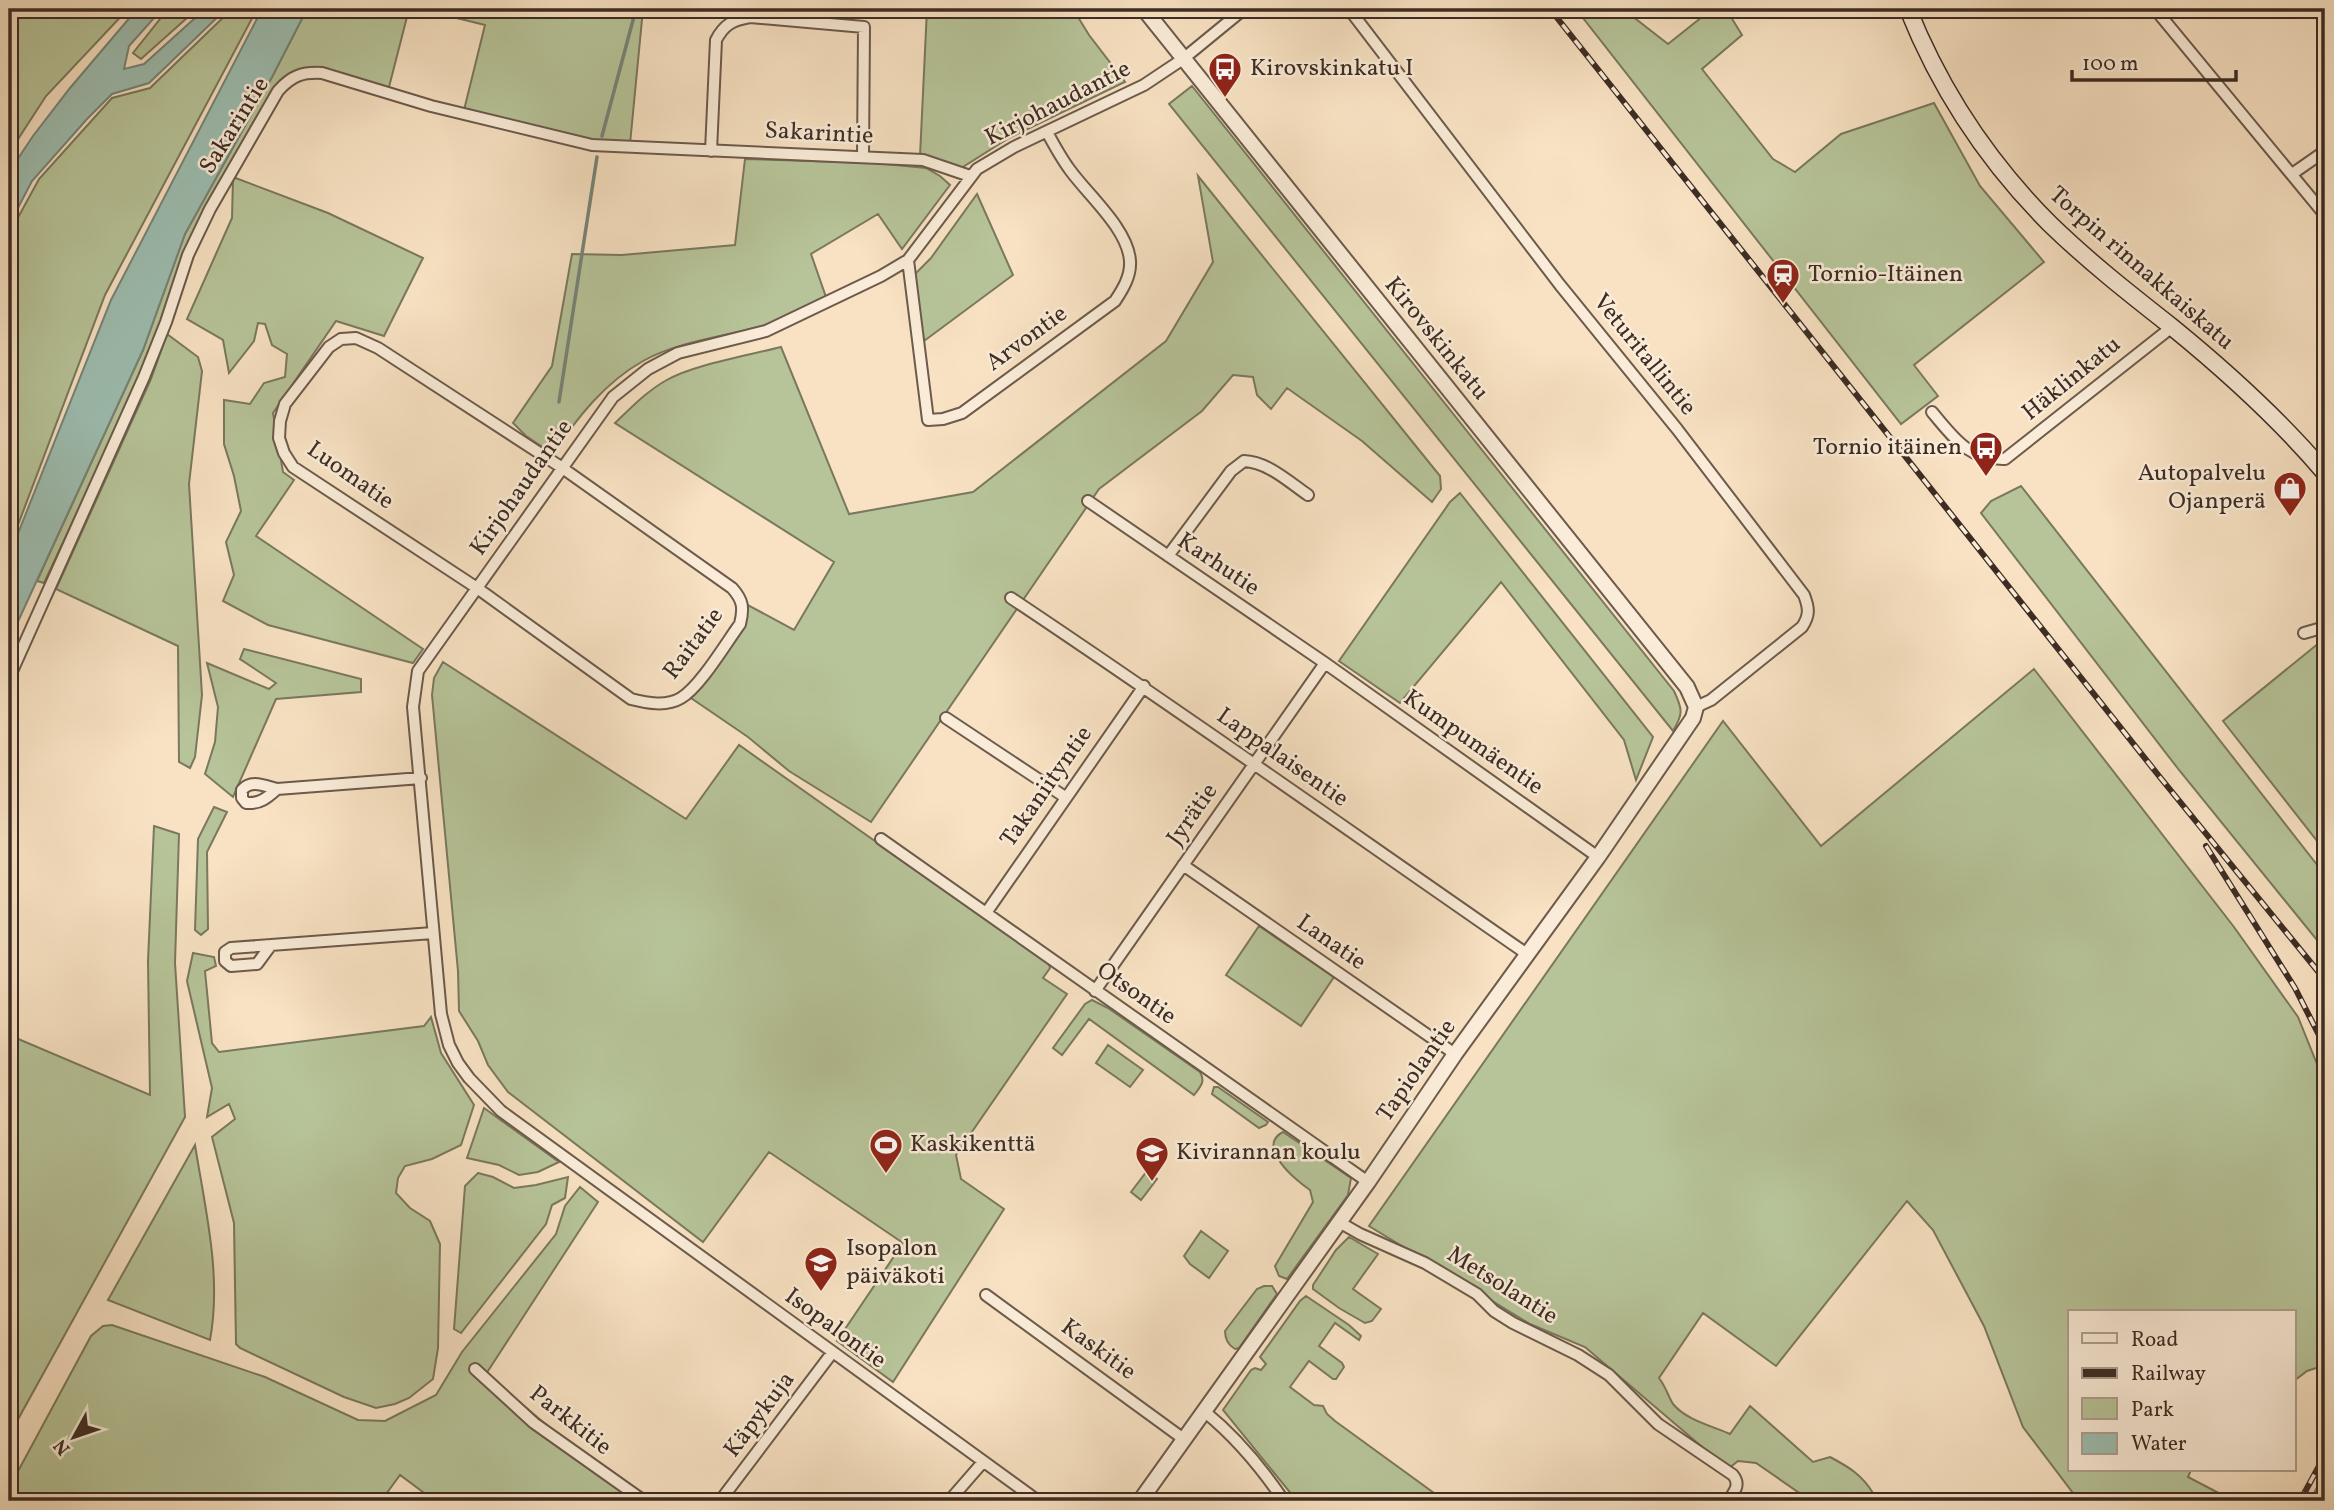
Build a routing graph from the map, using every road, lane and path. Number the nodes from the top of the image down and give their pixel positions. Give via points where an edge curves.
1 (1144, 9) edge
2 (1244, 9) edge
3 (1349, 9) edge
4 (1908, 9) edge
5 (2155, 9) edge
6 (1183, 59) junction
7 (1047, 132) junction
8 (711, 151) junction
9 (2325, 151) edge
10 (863, 157) junction
11 (2292, 174) junction
12 (970, 176) junction
13 (2325, 215) edge
14 (908, 260) junction
15 (2172, 327) junction
16 (1932, 412) dead end
17 (561, 467) junction
18 (2325, 473) edge
19 (1308, 495) dead end
20 (1088, 501) dead end
21 (1168, 556) junction
22 (477, 588) junction
23 (1011, 598) dead end
24 (2325, 627) edge
25 (2304, 633) dead end
26 (1325, 663) junction
27 (9, 678) edge
28 (1144, 687) junction
29 (1694, 702) junction
30 (946, 718) dead end
31 (1253, 765) junction
32 (421, 778) junction
33 (277, 789) dead end
34 (1065, 797) junction
35 (881, 839) dead end
36 (1598, 857) junction
37 (1183, 865) junction
38 (986, 913) junction
39 (433, 933) junction
40 (271, 945) dead end
41 (1527, 954) junction
42 (1095, 991) junction
43 (1455, 1054) junction
44 (1368, 1182) junction
45 (610, 1189) joint
46 (1339, 1222) junction
47 (986, 1295) dead end
48 (832, 1353) junction
49 (475, 1369) dead end
50 (1205, 1412) junction
51 (1185, 1440) junction
52 (983, 1462) junction
53 (644, 1501) edge
54 (720, 1501) edge
55 (949, 1501) edge
56 (1038, 1501) edge
57 (1140, 1501) edge
58 (1284, 1501) edge
59 (1728, 1501) edge

1 - 6 street, Kirovskinkatu
2 - 6 street
3 - 29 street, Veturitallintie via 1804,595 1809,608 1802,627 1711,700
4 - 15 main road, Torpin rinnakkaiskatu via 1950,96 1994,161 2081,252
5 - 11 street
6 - 7 street, Kirjohaudantie via 1123,96
6 - 29 street, Kirovskinkatu via 1687,687
7 - 12 street, Kirjohaudantie via 994,157
7 - 14 street, Arvontie via 1125,244 1129,272 1115,301 962,413 928,420
8 - 10 street, Sakarintie
8 - 10 street via 716,40 734,20 750,17 864,27
8 - 27 street, Sakarintie via 592,145 431,106 323,73 304,72 286,82 210,209 188,255 144,377
9 - 11 street
10 - 12 street, Sakarintie via 923,160
11 - 13 street
12 - 14 street, Kirjohaudantie
14 - 17 street, Kirjohaudantie via 766,331 678,353 648,369 612,397
15 - 16 street, Häklinkatu via 2005,459 1979,456 1961,446
15 - 18 main road, Torpin rinnakkaiskatu via 2282,426
17 - 22 street, Kirjohaudantie
17 - 22 street, Raitatie via 732,588 742,599 740,624 692,689 679,699 647,703 631,699
17 - 22 street, Luomatie via 356,338 341,338 329,347 285,404 279,438 293,467
19 - 21 street via 1270,469 1244,461 1231,471
20 - 21 street, Karhutie
21 - 26 street, Karhutie
22 - 32 street, Kirjohaudantie via 418,671 413,707
23 - 28 street, Lappalaisentie
24 - 25 street
26 - 31 street, Jyrätie
26 - 36 street, Kumpumäentie
28 - 31 street, Lappalaisentie
28 - 34 street, Takaniityntie
29 - 36 street, Tapiolantie via 1693,718
30 - 34 street
31 - 37 street, Jyrätie
31 - 41 street, Lappalaisentie
32 - 33 street
32 - 39 street, Kirjohaudantie
34 - 38 street, Takaniityntie
35 - 38 street, Otsontie
36 - 41 street, Tapiolantie
37 - 42 street, Jyrätie
37 - 43 street, Lanatie
38 - 42 street, Otsontie
39 - 40 street
39 - 45 street, Kirjohaudantie via 441,1014 458,1063 501,1111
41 - 43 street, Tapiolantie
42 - 44 street, Otsontie
43 - 44 street, Tapiolantie
44 - 46 street, Tapiolantie
45 - 48 street, Isopalontie
46 - 50 street, Tapiolantie
46 - 59 street, Metsolantie via 1425,1262 1513,1323 1609,1375 1658,1424 1733,1475 1737,1485
47 - 51 street, Kaskitie
48 - 52 street, Isopalontie
48 - 54 street, Käpykuja
49 - 53 street, Parkkitie via 534,1423
50 - 51 street, Tapiolantie
50 - 58 street via 1243,1446
51 - 57 street, Tapiolantie
52 - 55 street
52 - 56 street, Isopalontie

